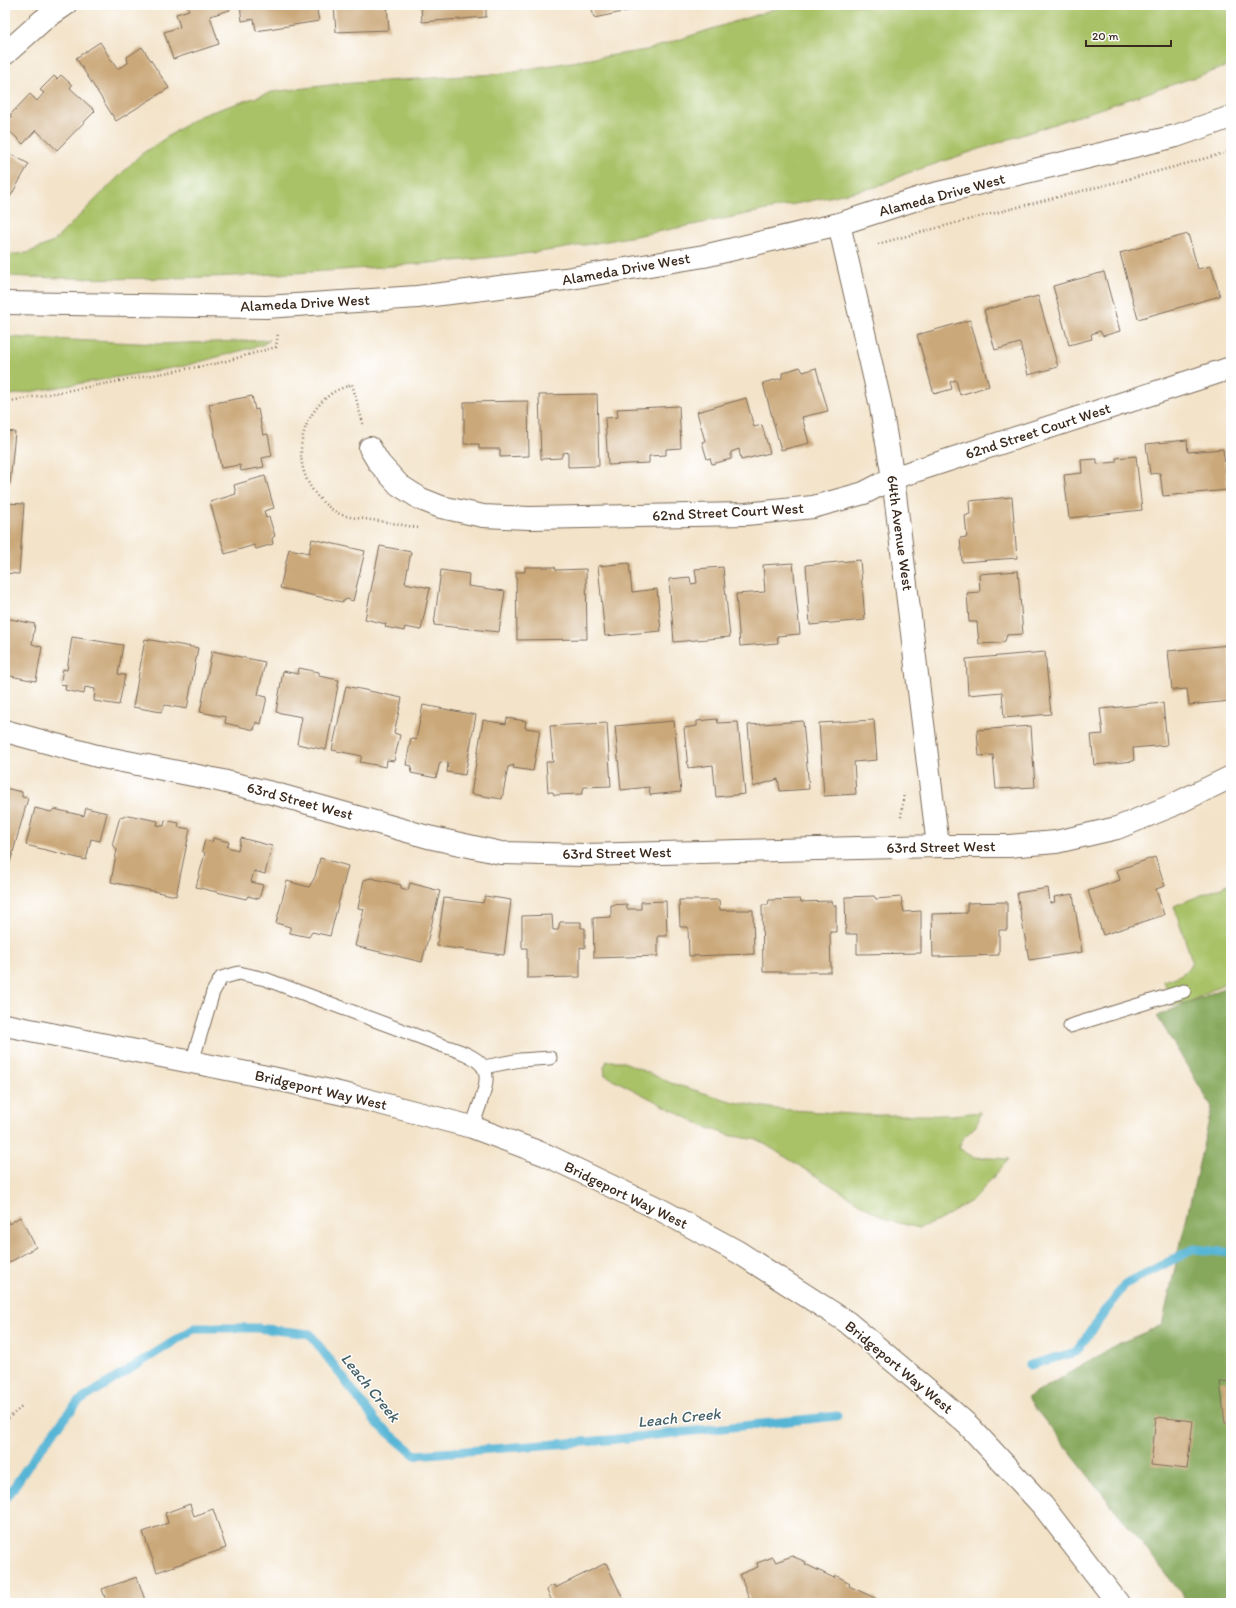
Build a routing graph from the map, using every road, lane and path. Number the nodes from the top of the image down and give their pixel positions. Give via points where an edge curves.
1 (65, 5) edge
2 (5, 54) edge
3 (1231, 117) edge
4 (1231, 151) edge
5 (839, 224) junction
6 (878, 244) dead end
7 (5, 303) edge
8 (278, 331) dead end
9 (1231, 368) edge
10 (5, 402) edge
11 (370, 448) joint
12 (893, 478) junction
13 (425, 529) dead end
14 (5, 731) edge
15 (1231, 777) edge
16 (904, 792) dead end
17 (901, 817) dead end
18 (938, 846) junction
19 (1184, 991) dead end
20 (5, 1025) edge
21 (1070, 1026) dead end
22 (550, 1058) dead end
23 (192, 1062) junction
24 (484, 1067) junction
25 (472, 1127) junction
26 (23, 1406) dead end
27 (5, 1421) edge
28 (1118, 1603) edge

1 - 2 street via 43,20
3 - 5 street, Alameda Drive West via 1176,136 926,196
4 - 6 path
5 - 7 street, Alameda Drive West via 704,256 564,279 417,298 266,307
5 - 12 street, 64th Avenue West via 880,402
8 - 10 path via 276,347 219,363
9 - 12 street, 62nd Street Court West
11 - 12 street, 62nd Street Court West via 379,463 399,485 441,507 482,516 529,518 746,514 813,507 864,493
11 - 13 path via 352,384 334,392 307,420 301,440 301,461 310,486 322,502 337,513
12 - 18 street, 64th Avenue West
14 - 18 street, 63rd Street West via 98,756 276,794 428,837 501,853 584,855
15 - 18 street, 63rd Street West via 1171,806 1116,828 1064,840 1009,846
16 - 17 path
19 - 21 lane
20 - 23 street, Bridgeport Way West
22 - 24 lane via 520,1060
23 - 24 lane via 212,992 221,978 239,974 265,979 465,1052
23 - 25 street, Bridgeport Way West via 352,1096
24 - 25 lane via 488,1081
25 - 28 street, Bridgeport Way West via 546,1156 661,1210 738,1252 846,1322 969,1426 1043,1506
26 - 27 path

